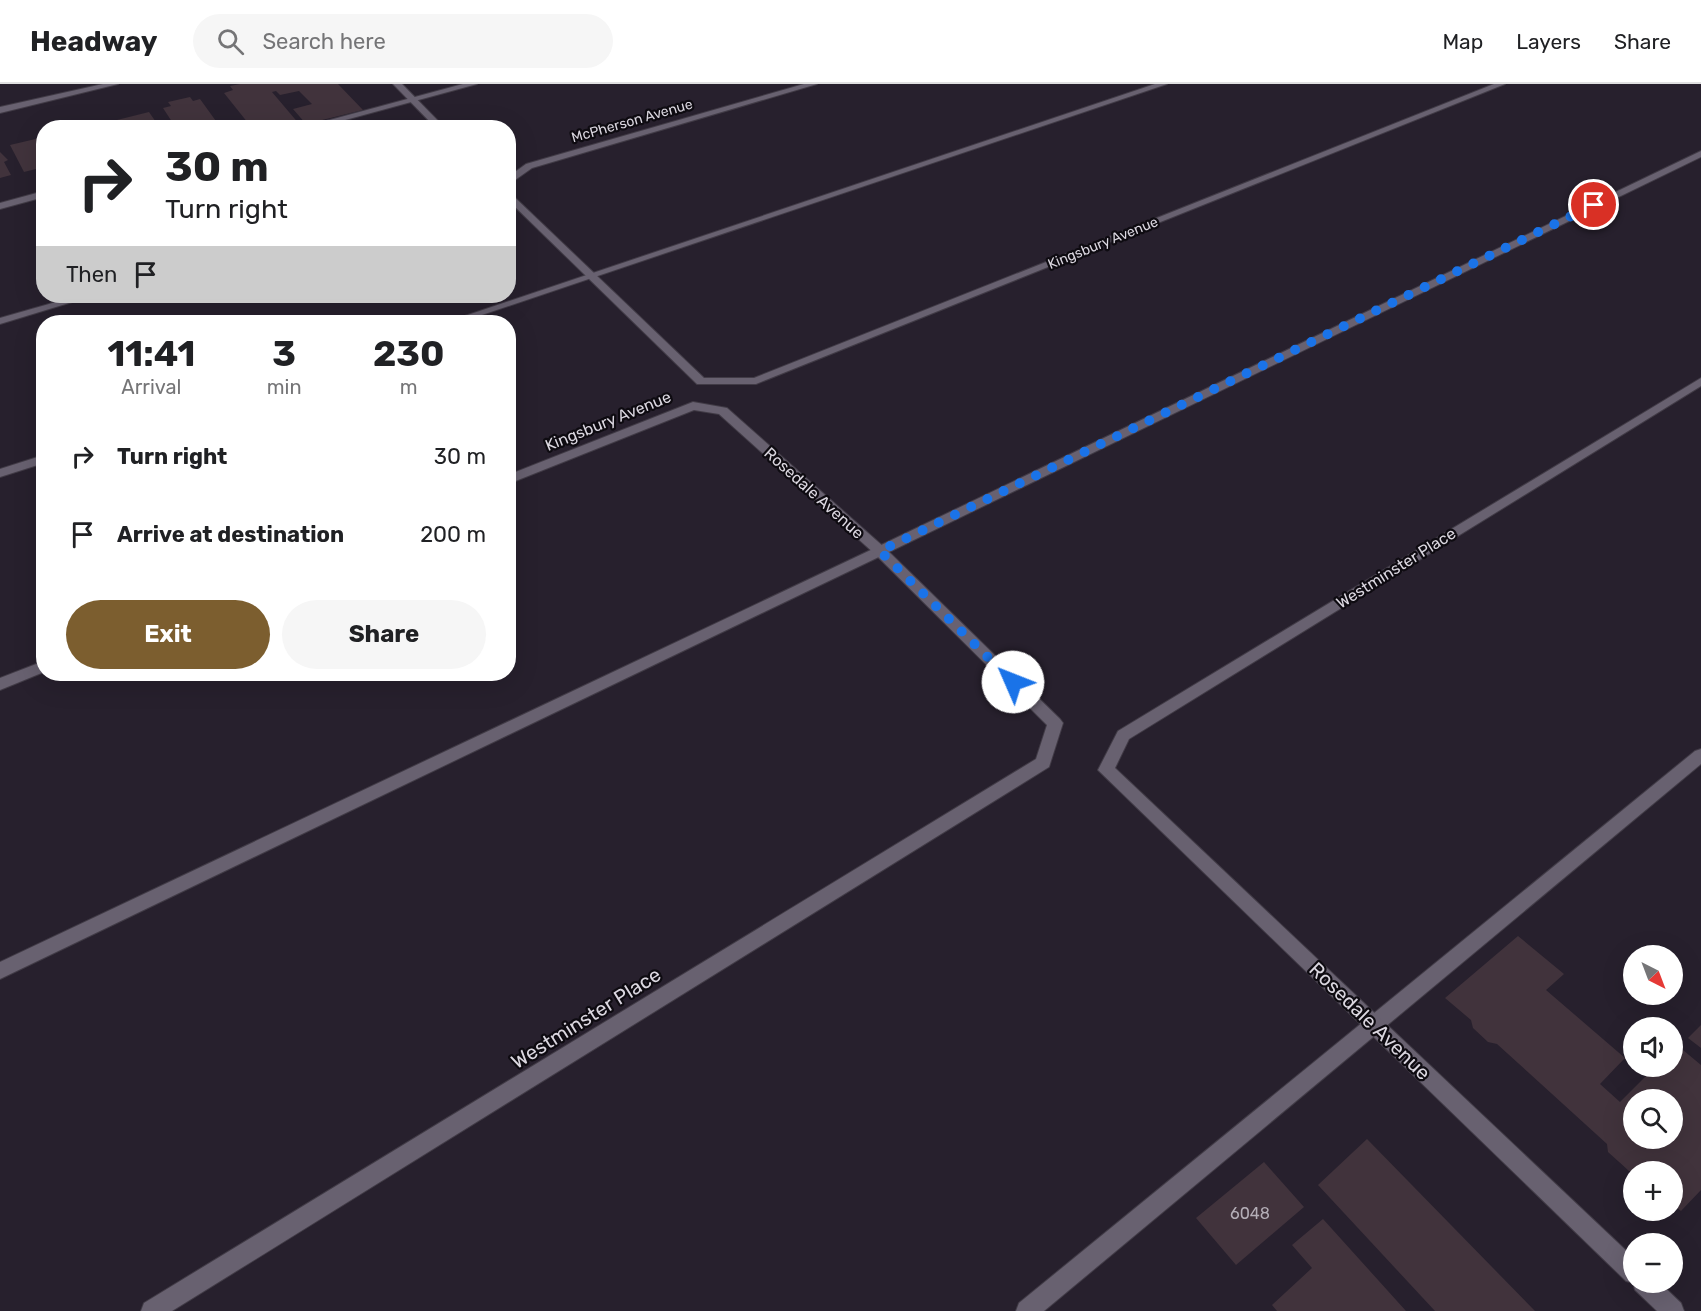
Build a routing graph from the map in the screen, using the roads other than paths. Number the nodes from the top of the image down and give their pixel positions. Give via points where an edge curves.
1 (114, 84) edge
2 (397, 84) edge
3 (473, 84) edge
4 (813, 84) edge
5 (1163, 84) edge
6 (1501, 84) edge
7 (412, 99) junction
8 (0, 110) edge
9 (334, 120) edge
10 (433, 120) edge
11 (1701, 154) edge
12 (516, 176) edge
13 (36, 196) edge
14 (516, 202) edge
15 (0, 206) edge
16 (593, 276) junction
17 (516, 301) edge
18 (63, 303) edge
19 (510, 303) edge
20 (473, 315) edge
21 (0, 321) edge
22 (1701, 381) edge
23 (723, 411) joint
24 (36, 462) edge
25 (0, 473) edge
26 (516, 477) edge
27 (880, 551) junction
28 (36, 669) edge
29 (0, 684) edge
30 (1701, 755) edge
31 (1043, 763) joint
32 (1106, 770) joint
33 (0, 971) edge
34 (1376, 1025) junction
35 (1623, 1262) edge
36 (1654, 1293) edge
37 (152, 1311) edge
38 (1027, 1311) edge
39 (1673, 1311) edge

1 - 8 street
2 - 7 street
3 - 7 street
4 - 12 street, McPherson Avenue via 529,166
5 - 16 street
6 - 16 street, Kingsbury Avenue via 756,381 701,382
7 - 9 street
7 - 10 street
11 - 27 street
13 - 15 street
14 - 16 street
16 - 17 street
18 - 21 street
19 - 20 street
22 - 32 street, Westminster Place via 1123,735
23 - 26 street, Kingsbury Avenue via 693,406
23 - 27 street, Rosedale Avenue
24 - 25 street
27 - 31 street, Rosedale Avenue via 1055,723
27 - 33 street
28 - 29 street
30 - 34 street
31 - 37 street, Westminster Place
32 - 34 street, Rosedale Avenue
34 - 35 street, Rosedale Avenue
34 - 38 street
36 - 39 street

